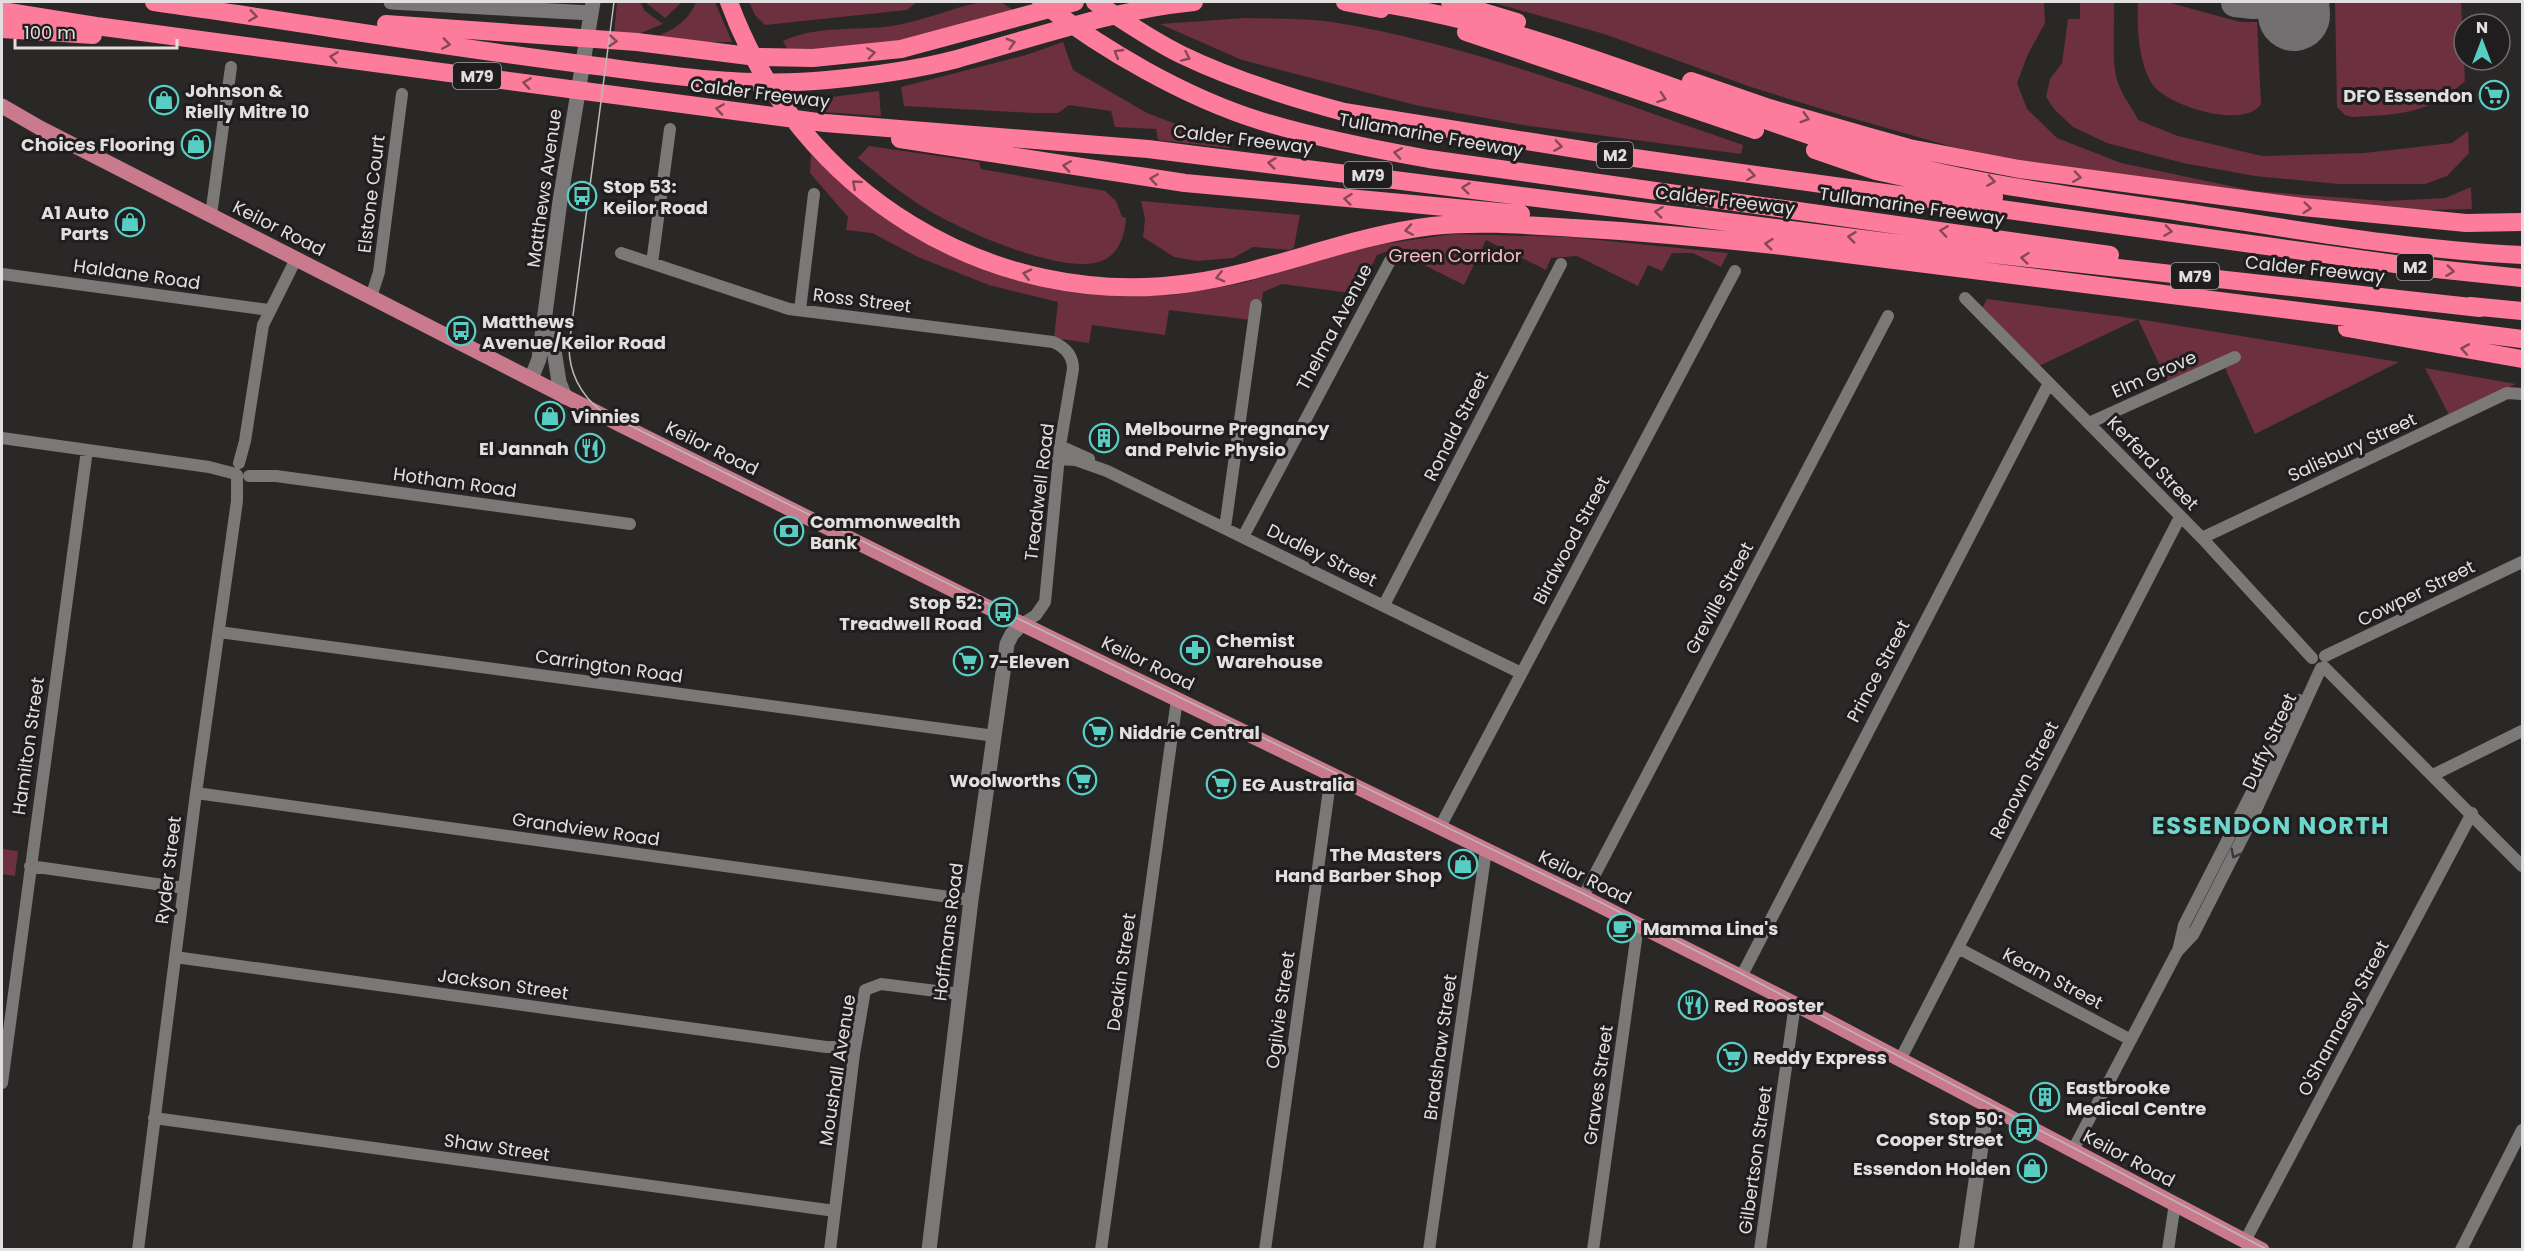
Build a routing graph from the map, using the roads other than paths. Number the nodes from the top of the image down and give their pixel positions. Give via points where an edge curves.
1 (154, 2) edge
2 (391, 2) edge
3 (729, 2) edge
4 (1041, 2) edge
5 (1075, 2) edge
6 (1095, 2) edge
7 (1194, 2) edge
8 (1345, 2) edge
9 (1371, 2) edge
10 (1450, 2) edge
11 (413, 3) edge
12 (2, 11) edge
13 (583, 14) edge
14 (2, 29) edge
15 (346, 29) junction
16 (176, 36) junction
17 (231, 67) dead end
18 (402, 94) dead end
19 (5, 112) edge
20 (825, 123) junction
21 (670, 129) dead end
22 (2103, 181) junction
23 (814, 194) dead end
24 (211, 215) junction
25 (2523, 222) edge
26 (2110, 223) junction
27 (1656, 233) junction
28 (2473, 252) junction
29 (621, 253) dead end
30 (2523, 255) edge
31 (296, 259) junction
32 (1390, 261) dead end
33 (652, 263) junction
34 (1561, 264) dead end
35 (1735, 271) dead end
36 (2, 274) edge
37 (2523, 278) edge
38 (2078, 282) junction
39 (371, 297) junction
40 (1965, 298) dead end
41 (547, 301) junction
42 (1256, 305) dead end
43 (2480, 308) junction
44 (269, 310) junction
45 (800, 310) junction
46 (2523, 311) edge
47 (1888, 316) dead end
48 (2523, 339) edge
49 (1069, 354) joint
50 (2235, 357) dead end
51 (2523, 359) edge
52 (531, 379) junction
53 (2049, 383) junction
54 (2521, 393) edge
55 (565, 397) junction
56 (2089, 423) junction
57 (2, 438) edge
58 (87, 450) junction
59 (1059, 453) junction
60 (243, 470) junction
61 (2180, 517) junction
62 (630, 524) dead end
63 (1225, 528) junction
64 (1243, 537) junction
65 (2202, 538) junction
66 (2523, 562) edge
67 (1384, 605) junction
68 (1022, 624) junction
69 (219, 632) junction
70 (2319, 663) junction
71 (1521, 673) junction
72 (1177, 699) junction
73 (2523, 731) edge
74 (994, 736) junction
75 (1331, 775) junction
76 (2433, 776) junction
77 (196, 793) junction
78 (2472, 813) junction
79 (1440, 827) junction
80 (1486, 850) junction
81 (30, 866) junction
82 (2523, 866) edge
83 (184, 888) junction
84 (1583, 897) junction
85 (971, 900) junction
86 (1638, 925) junction
87 (1958, 948) junction
88 (175, 957) junction
89 (1741, 977) junction
90 (960, 994) junction
91 (1795, 1004) junction
92 (2131, 1040) junction
93 (854, 1051) junction
94 (1900, 1060) junction
95 (2, 1083) edge
96 (1987, 1105) junction
97 (154, 1118) junction
98 (2523, 1130) edge
99 (2073, 1150) junction
100 (2177, 1205) junction
101 (835, 1211) junction
102 (2245, 1240) junction
103 (138, 1248) edge
104 (830, 1250) edge
105 (929, 1250) edge
106 (1101, 1250) edge
107 (1265, 1250) edge
108 (1429, 1250) edge
109 (1593, 1250) edge
110 (1760, 1250) edge
111 (1966, 1250) edge
112 (2168, 1250) edge
113 (2262, 1250) edge
114 (2461, 1250) edge

1 -> 15 highway, Calder Freeway / M79
2 - 11 main road
27 -> 3 highway via 1521,224 1433,226 1364,238 1192,283 1134,287 1050,279 1011,269 938,240 878,202 827,158 785,109 746,44
43 -> 4 highway, Tullamarine Freeway / M2 via 1371,149 1258,120 1148,71
15 -> 5 highway via 386,24 637,42 757,57 813,58 901,49
6 -> 26 highway, Tullamarine Freeway / M2 via 1181,54 1238,79 1344,112 1620,156
15 -> 7 highway, Calder Freeway / M79 via 545,60 707,80 765,83 824,81 911,69 1094,19
8 -> 26 highway via 1455,29 1876,171
9 -> 28 highway via 1439,13 1508,32 1803,134 1947,174 2275,226
10 -> 22 highway via 1769,108 1866,136 1950,156
11 - 13 main road
12 - 16 highway, Calder Freeway / M79
13 - 41 main road, Matthews Avenue via 582,69
14 - 16 highway
20 -> 16 highway, Calder Freeway / M79
17 - 24 street
18 - 39 street, Elstone Court via 379,272
19 - 24 main road, Keilor Road
27 -> 20 highway via 1480,209 1185,183 914,142
43 -> 20 highway, Calder Freeway / M79 via 1910,245 1148,149
21 - 33 street
22 -> 25 highway via 2413,219
22 - 28 highway
23 - 45 street
24 - 31 main road, Keilor Road
26 -> 37 highway, Tullamarine Freeway / M2 via 2417,267
38 -> 27 highway
28 - 30 highway
29 - 33 street, Ross Street
31 - 39 main road, Keilor Road
31 - 44 street, Ryder Street
32 - 64 street, Thelma Avenue
33 - 45 street, Ross Street
34 - 67 street, Ronald Street
35 - 71 street, Birdwood Street
36 - 44 street, Haldane Road
38 - 48 highway
51 -> 38 highway
39 - 52 main road, Keilor Road
40 - 53 street, Kerferd Street
41 - 52 main road, Matthews Avenue via 539,359
41 - 55 main road via 556,371
42 - 63 street
43 - 46 highway, Tullamarine Freeway / M2
44 - 60 street, Ryder Street via 261,334
45 - 49 street, Ross Street via 1053,342
47 - 84 street, Greville Street
49 - 59 street, Treadwell Road via 1073,369
50 - 56 street, Elm Grove
52 - 55 main road, Keilor Road
53 - 56 street, Kerferd Street
53 - 89 street, Prince Street
54 - 65 street, Salisbury Street via 2507,393
55 - 68 main road, Keilor Road
56 - 61 street, Kerferd Street
57 - 58 street, Hotham Road
58 - 60 street, Hotham Road
58 - 81 street, Hamilton Street
59 - 63 street, Dudley Street via 1107,471
59 - 68 street, Treadwell Road via 1044,602 1036,615
60 - 62 street, Hotham Road
60 - 69 street, Ryder Street
61 - 65 street, Kerferd Street
61 - 87 street, Renown Street
63 - 64 street, Dudley Street
64 - 67 street, Dudley Street
65 - 70 street, Kerferd Street
66 - 70 street, Cowper Street
67 - 71 street, Dudley Street
68 - 72 main road, Keilor Road
68 - 74 main road, Hoffmans Road via 1007,644
69 - 74 street, Carrington Road
69 - 77 street, Ryder Street
70 - 76 street, Kerferd Street
70 - 92 street, Duffy Street via 2193,935 2177,952
71 - 79 street, Birdwood Street
72 - 75 main road, Keilor Road
72 - 106 street, Deakin Street
73 - 76 street
74 - 85 main road, Hoffmans Road
75 - 79 main road, Keilor Road
75 - 107 street, Ogilvie Street
76 - 78 street, Kerferd Street
77 - 83 street, Ryder Street
77 - 85 street, Grandview Road
78 - 82 street, Kerferd Street
78 - 102 street, O'Shannassy Street
79 - 80 main road, Keilor Road
80 - 84 main road, Keilor Road
80 - 108 street, Bradshaw Street
81 - 83 street
81 - 95 street, Hamilton Street
83 - 88 street, Ryder Street
84 - 86 main road, Keilor Road
85 - 90 main road, Hoffmans Road
86 - 89 main road, Keilor Road
86 - 109 street, Graves Street
87 - 92 street, Keam Street
87 - 94 street, Renown Street
88 - 93 street, Jackson Street
88 - 97 street, Ryder Street
89 - 91 main road, Keilor Road
90 - 93 street, Moushall Avenue via 872,986 865,990
90 - 105 main road, Hoffmans Road
91 - 94 main road, Keilor Road
91 - 110 street, Gilbertson Street
92 - 99 street, Duffy Street
93 - 101 street, Moushall Avenue
94 - 96 main road, Keilor Road
96 - 99 main road, Keilor Road
96 - 111 main road
97 - 101 street, Shaw Street
97 - 103 street, Ryder Street
98 - 114 street
99 - 100 main road, Keilor Road
100 - 102 main road, Keilor Road
100 - 112 street
101 - 104 street, Moushall Avenue
102 - 113 main road, Keilor Road

